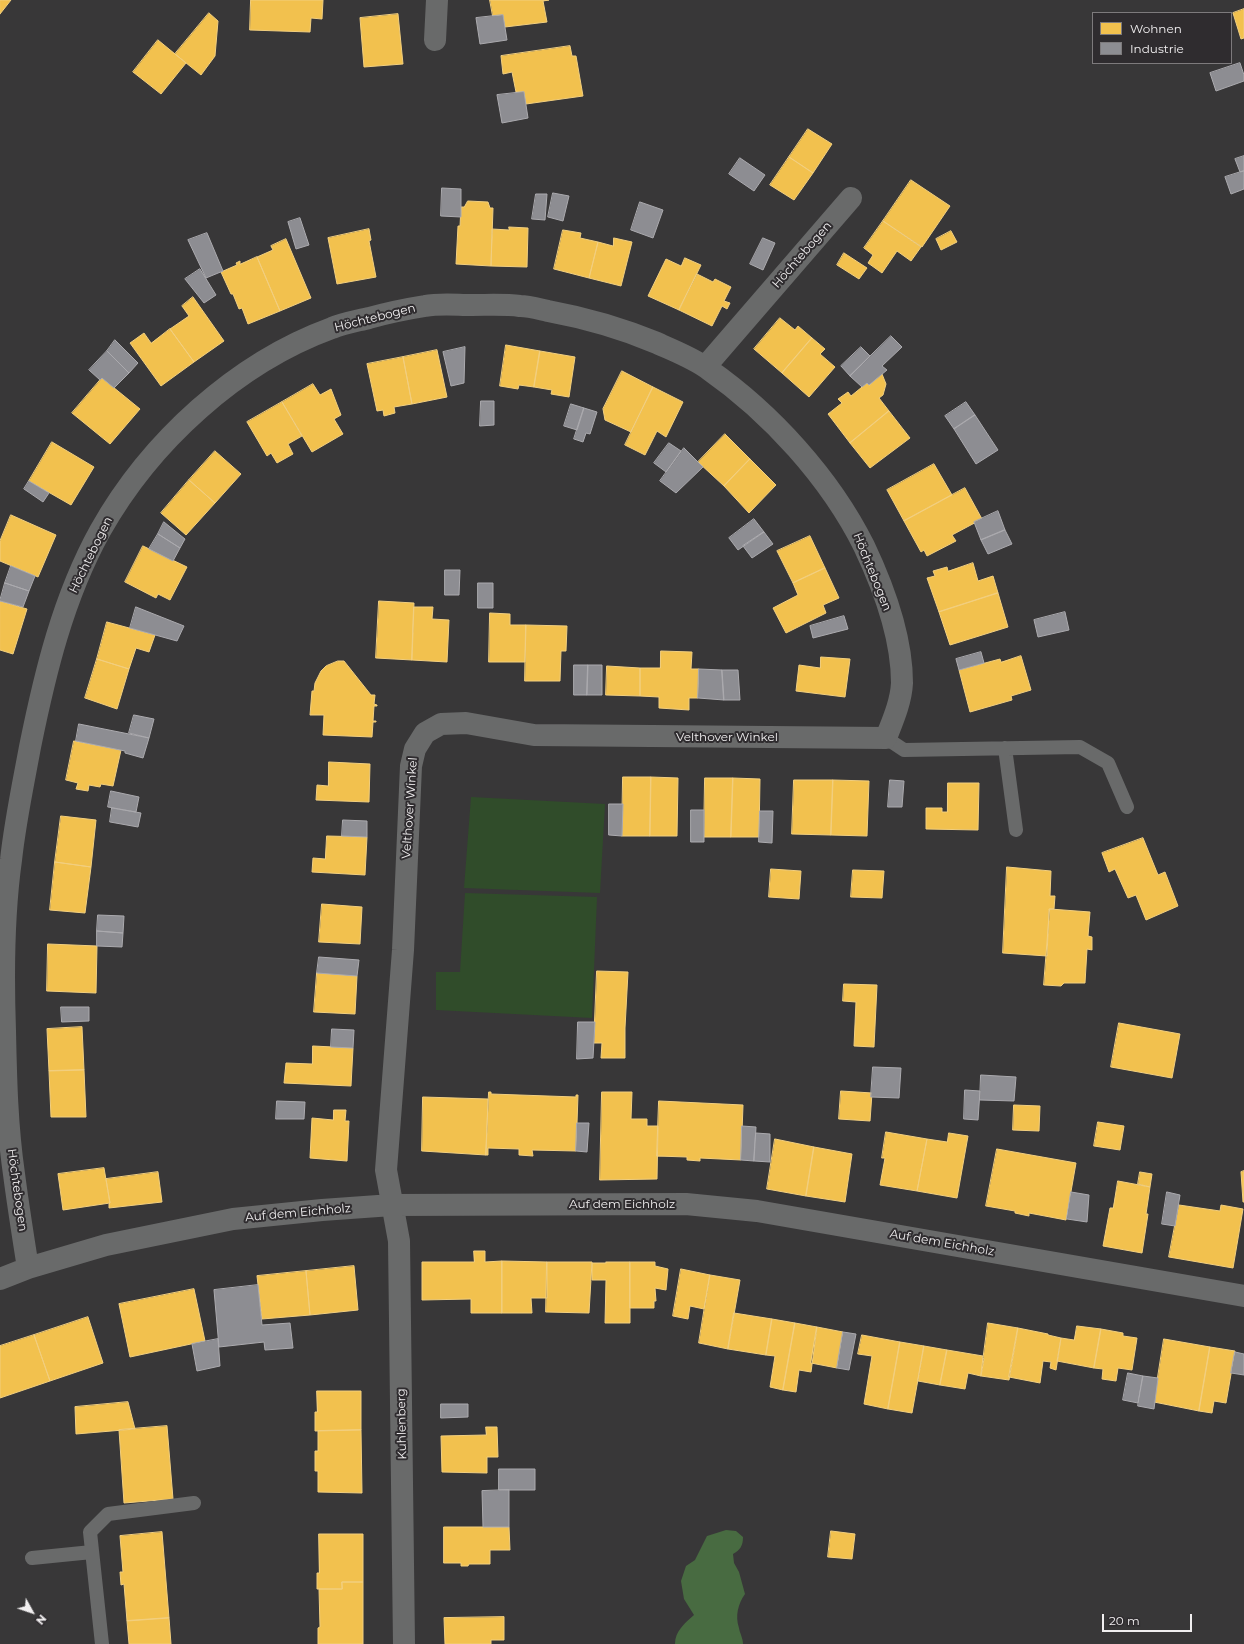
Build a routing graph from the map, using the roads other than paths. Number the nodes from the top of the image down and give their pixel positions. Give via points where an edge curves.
1 (437, 0) edge
2 (435, 40) dead end
3 (851, 198) dead end
4 (705, 367) junction
5 (886, 738) junction
6 (1005, 748) junction
7 (1127, 807) dead end
8 (1016, 830) dead end
9 (392, 1205) junction
10 (28, 1268) junction
11 (0, 1279) edge
12 (1244, 1296) edge
13 (194, 1503) dead end
14 (92, 1552) junction
15 (32, 1558) dead end
16 (102, 1644) edge
17 (404, 1644) edge

1 - 2 street
3 - 4 street, Höchtebogen
4 - 5 street, Höchtebogen via 770,420 809,463 841,507 866,550 889,610 902,682 896,714
4 - 10 street, Höchtebogen via 631,332 590,319 520,306 429,305 334,327 292,346 256,367 192,416 160,448 128,487 99,533 58,629 36,718 10,861 4,934 6,1092 13,1170
5 - 6 lane via 904,750
5 - 9 street, Velthover Winkel via 534,735 466,723 441,724 425,733 415,749 411,766 403,950 386,1170
6 - 7 lane via 1080,747 1108,763
6 - 8 lane
9 - 10 street, Auf dem Eichholz via 233,1219 106,1245
9 - 12 street, Auf dem Eichholz via 720,1206
9 - 17 street, Kuhlenberg via 398,1241
10 - 11 street, Auf dem Eichholz
13 - 14 lane via 108,1514 90,1532
14 - 15 lane
14 - 16 lane

